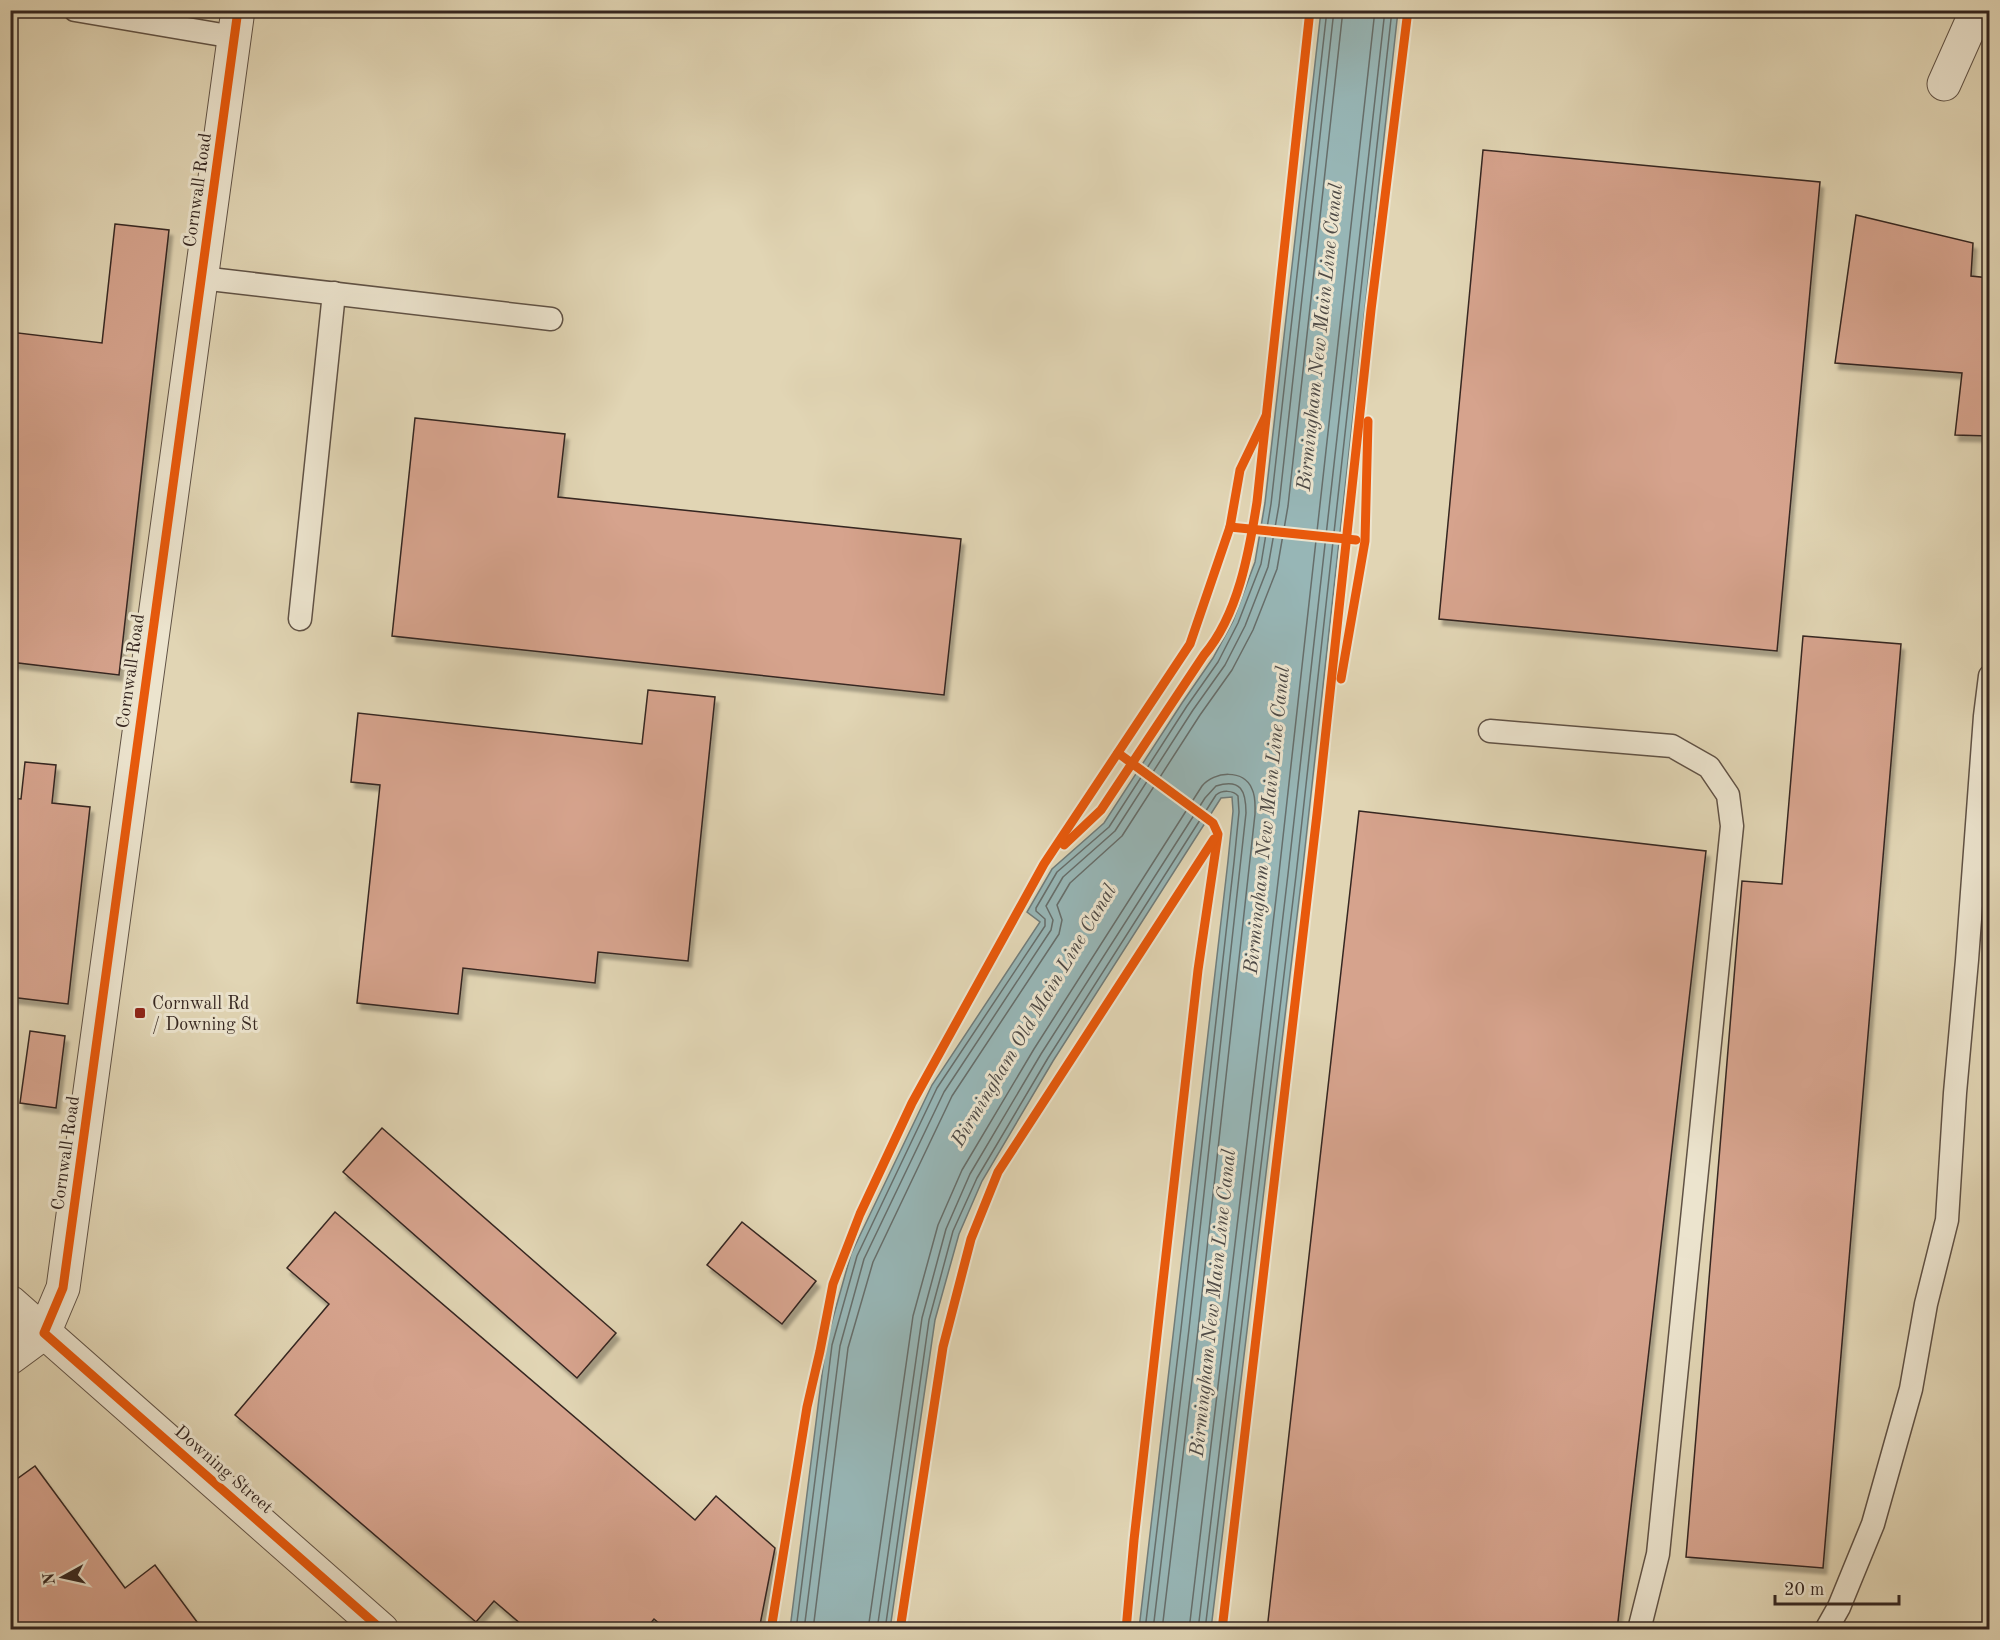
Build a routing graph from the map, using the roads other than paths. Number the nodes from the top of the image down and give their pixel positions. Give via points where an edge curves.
1 (75, 10) edge
2 (1977, 10) edge
3 (236, 24) edge
4 (1944, 84) dead end
5 (201, 278) junction
6 (334, 294) junction
7 (551, 319) dead end
8 (300, 619) dead end
9 (1989, 676) edge
10 (1490, 730) dead end
11 (10, 1302) edge
12 (44, 1333) junction
13 (10, 1358) edge
14 (378, 1628) edge
15 (1639, 1629) edge
16 (1826, 1629) edge

1 - 3 lane
2 - 4 street
3 - 5 street, Cornwall Road
5 - 6 lane
5 - 12 street, Cornwall Road via 63,1288
6 - 7 lane
6 - 8 lane
9 - 16 lane via 1947,1220 1926,1304 1911,1389 1873,1524
10 - 15 lane via 1672,746 1709,767 1728,795 1732,826 1658,1554
11 - 12 street, Downing Street
12 - 13 street
12 - 14 street, Downing Street

